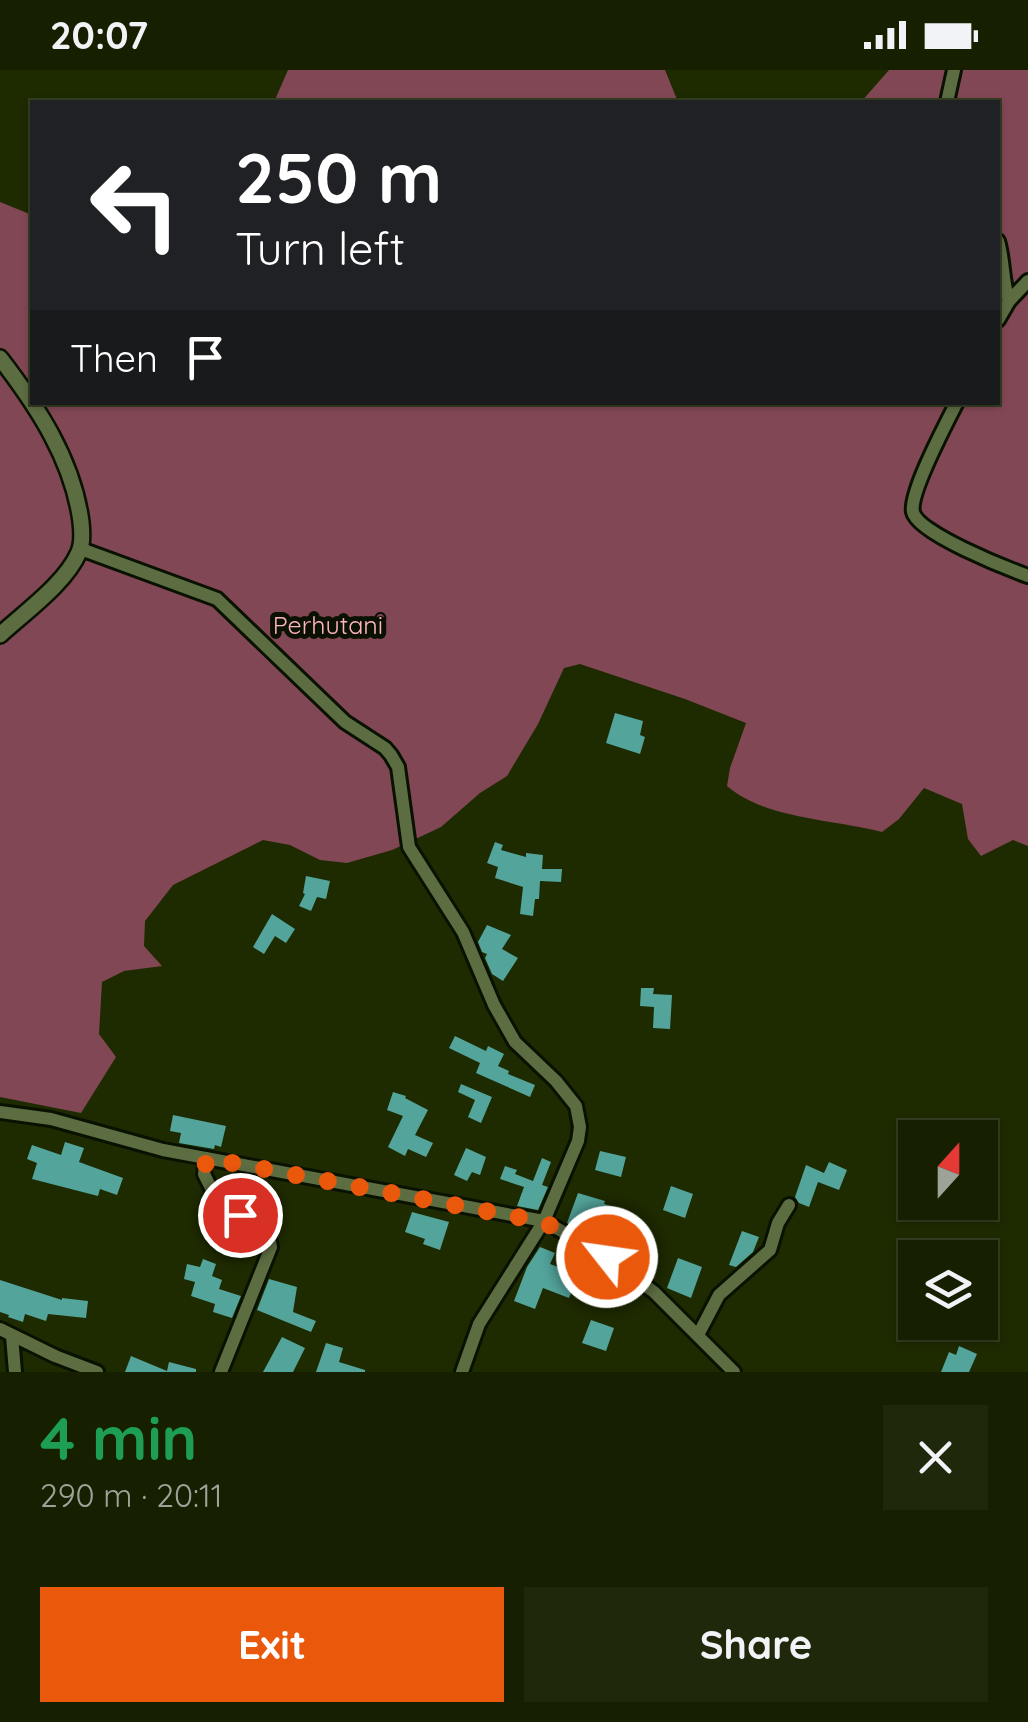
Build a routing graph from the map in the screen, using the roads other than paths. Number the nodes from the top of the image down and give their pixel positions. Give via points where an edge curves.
1 (954, 70) edge
2 (947, 100) edge
3 (1000, 249) edge
4 (1028, 281) edge
5 (1009, 301) junction
6 (1000, 317) edge
7 (0, 358) edge
8 (30, 402) edge
9 (32, 405) edge
10 (957, 405) edge
11 (81, 549) junction
12 (1028, 576) edge
13 (0, 635) edge
14 (0, 1112) edge
15 (206, 1158) junction
16 (789, 1204) dead end
17 (544, 1222) junction
18 (6, 1333) edge
19 (698, 1335) junction
20 (15, 1372) edge
21 (97, 1372) edge
22 (221, 1372) edge
23 (462, 1372) edge
24 (734, 1372) edge

1 - 2 street
3 - 5 street
4 - 5 street
5 - 6 street
7 - 8 street
9 - 11 street via 78,500
10 - 12 street via 917,487 913,515 972,554
11 - 13 street via 65,575
11 - 17 street via 217,599 345,722 392,755 409,847 462,932 516,1042 576,1106 578,1141
14 - 15 street
15 - 17 street
15 - 22 street via 210,1188 272,1247
16 - 19 street via 770,1250 718,1295
17 - 19 street via 635,1277
17 - 23 street via 479,1324
18 - 20 street
18 - 21 street
19 - 24 street

